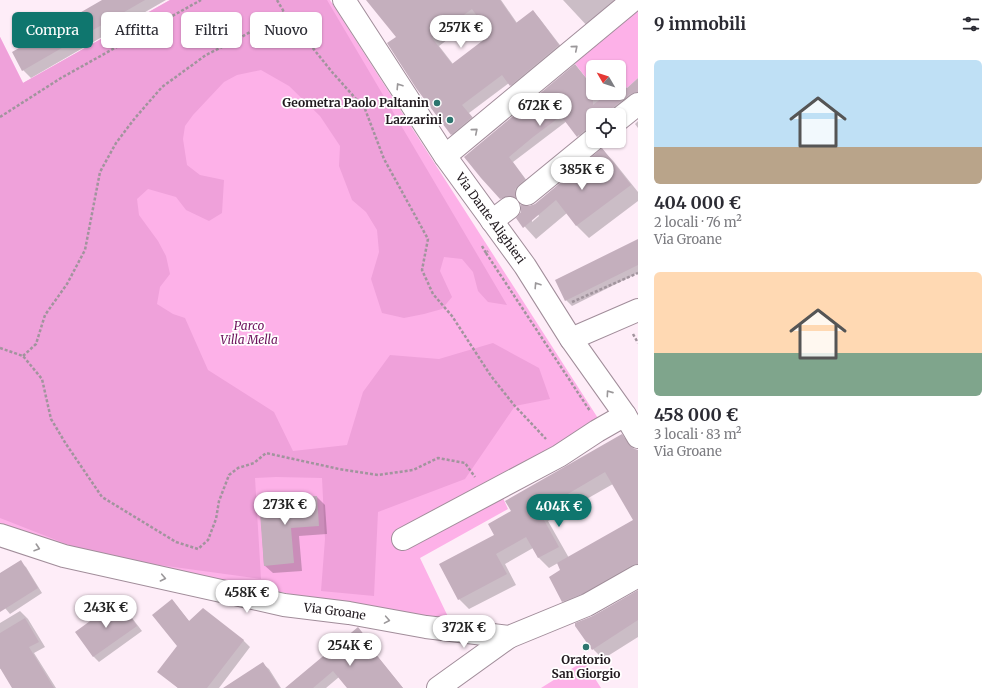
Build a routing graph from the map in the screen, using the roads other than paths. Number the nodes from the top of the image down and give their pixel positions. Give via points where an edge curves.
1 (344, 0) edge
2 (633, 0) edge
3 (638, 104) edge
4 (626, 113) edge
5 (586, 146) edge
6 (445, 156) junction
7 (527, 194) dead end
8 (638, 310) edge
9 (571, 338) junction
10 (625, 415) junction
11 (638, 437) edge
12 (0, 535) edge
13 (403, 539) dead end
14 (638, 576) edge
15 (510, 637) junction
16 (438, 688) edge

6 -> 1 street, Via Dante Alighieri
6 -> 2 street
3 - 4 street
5 - 7 street
9 -> 6 street, Via Dante Alighieri via 525,266 500,215
8 - 9 street
10 -> 9 street, Via Dante Alighieri
10 - 11 street, Via Dante Alighieri
10 - 13 street via 559,456
12 -> 15 street, Via Groane via 64,556 284,604 426,627
14 - 15 street, Via Groane via 587,605
15 - 16 street

